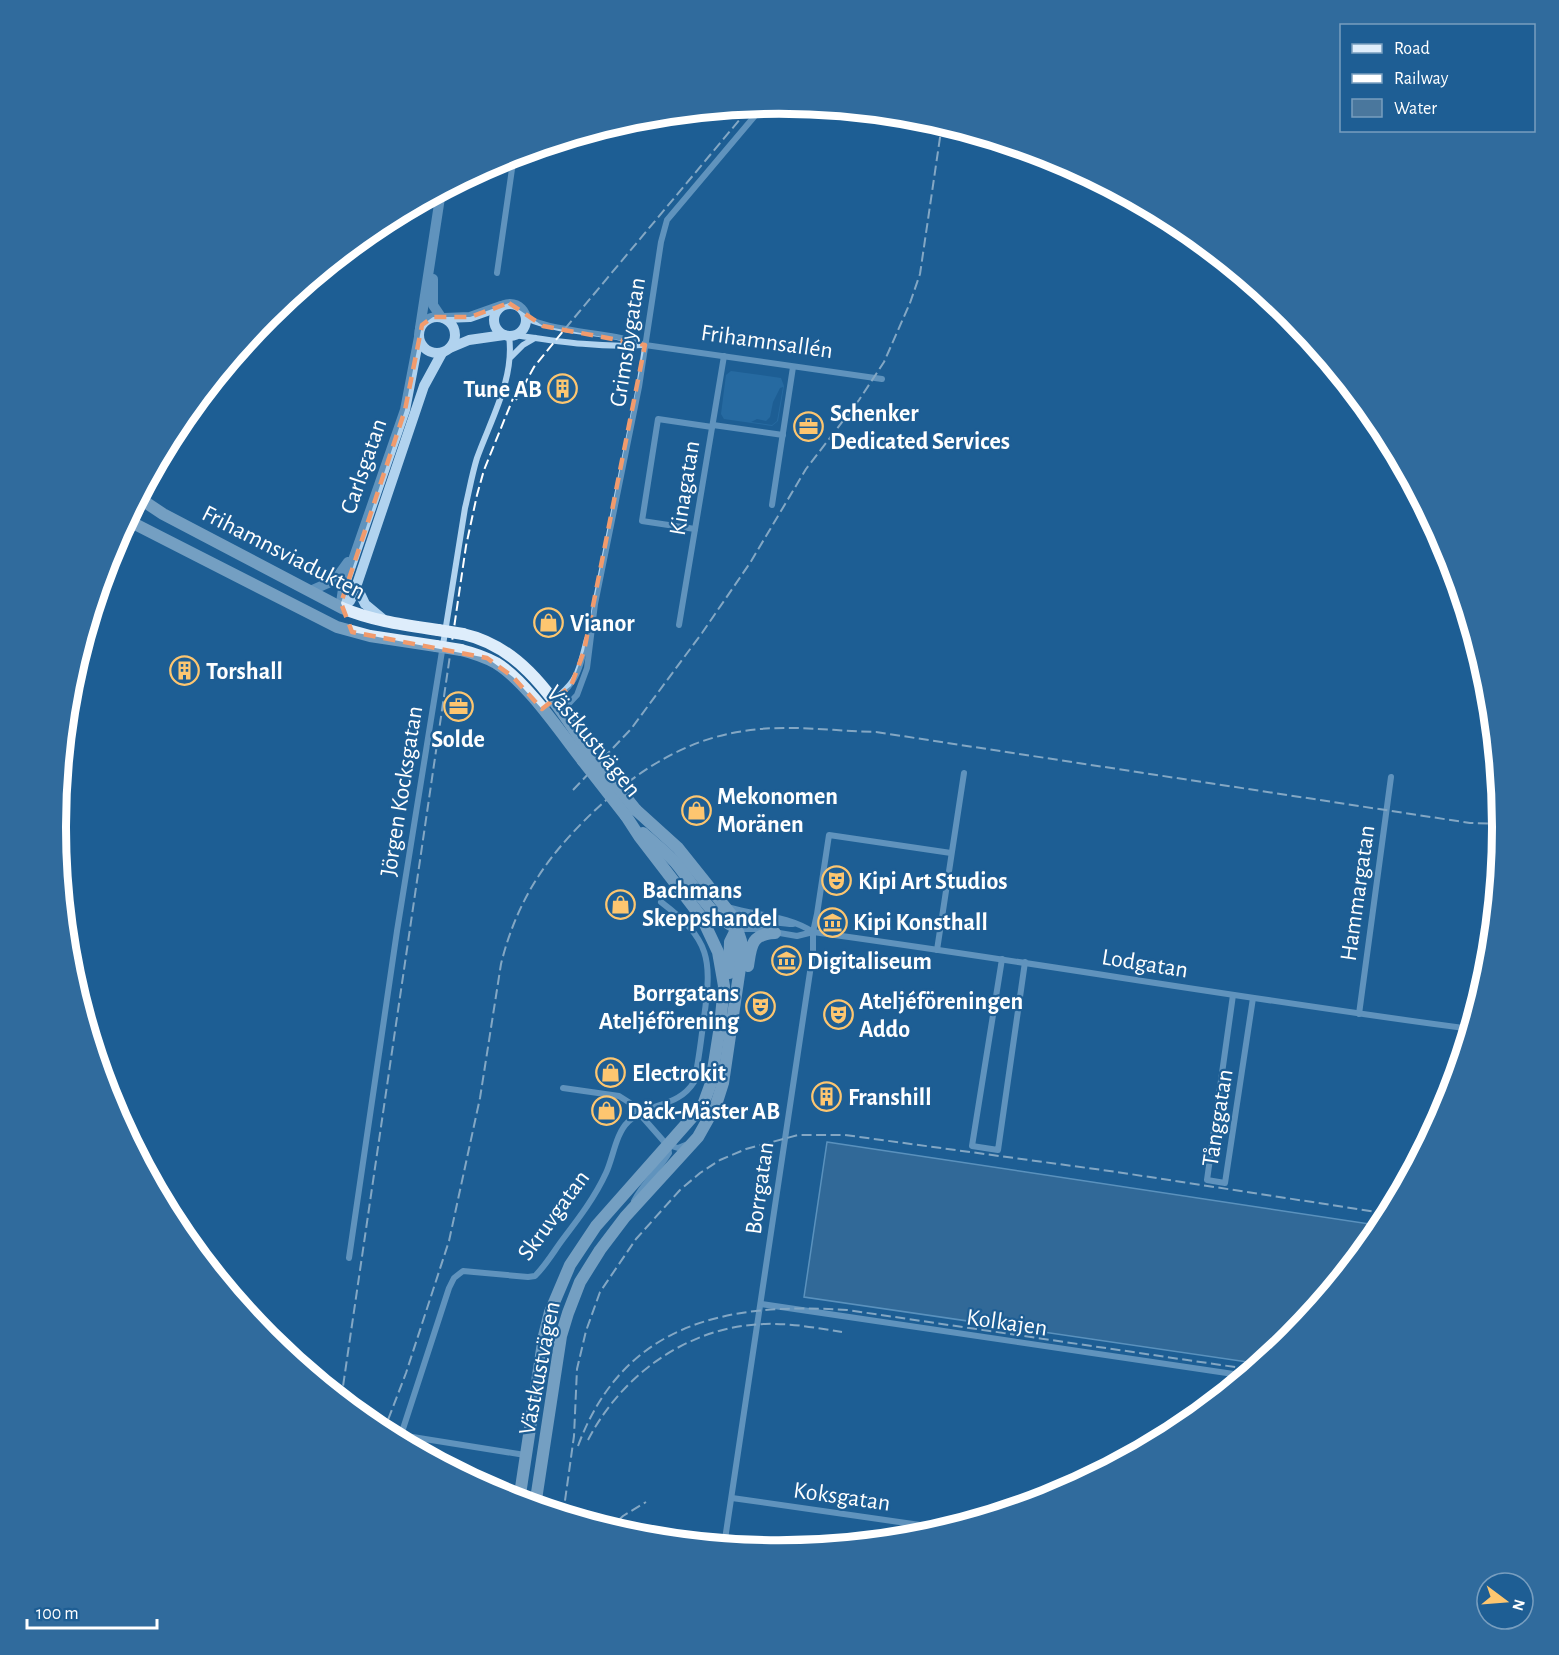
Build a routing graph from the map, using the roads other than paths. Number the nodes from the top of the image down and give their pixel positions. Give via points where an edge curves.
1 (756, 115) edge
2 (512, 166) edge
3 (439, 201) edge
4 (440, 201) edge
5 (497, 273) dead end
6 (501, 306) junction
7 (442, 317) junction
8 (526, 318) junction
9 (419, 333) junction
10 (509, 335) junction
11 (535, 338) junction
12 (645, 345) junction
13 (446, 351) junction
14 (724, 356) junction
15 (510, 357) junction
16 (793, 367) junction
17 (882, 379) dead end
18 (712, 426) junction
19 (783, 435) junction
20 (145, 502) edge
21 (772, 505) dead end
22 (142, 507) edge
23 (163, 514) junction
24 (134, 524) edge
25 (695, 529) junction
26 (357, 546) junction
27 (356, 585) junction
28 (313, 591) junction
29 (342, 608) junction
30 (309, 614) junction
31 (593, 618) junction
32 (388, 622) junction
33 (679, 625) dead end
34 (352, 632) junction
35 (554, 701) junction
36 (551, 714) junction
37 (964, 773) dead end
38 (1391, 777) dead end
39 (631, 816) junction
40 (951, 853) junction
41 (662, 902) dead end
42 (724, 905) junction
43 (799, 923) junction
44 (737, 928) junction
45 (813, 932) junction
46 (775, 933) junction
47 (937, 950) junction
48 (1002, 959) junction
49 (1025, 962) junction
50 (1233, 995) junction
51 (1253, 998) junction
52 (1359, 1014) junction
53 (720, 1026) junction
54 (1464, 1028) edge
55 (562, 1088) dead end
56 (639, 1114) junction
57 (709, 1118) junction
58 (690, 1144) junction
59 (668, 1145) junction
60 (625, 1217) junction
61 (349, 1258) dead end
62 (761, 1304) junction
63 (1238, 1374) edge
64 (402, 1432) edge
65 (415, 1440) edge
66 (525, 1455) junction
67 (520, 1492) edge
68 (536, 1498) edge
69 (732, 1498) junction
70 (925, 1526) edge
71 (725, 1538) edge

1 - 12 street, Grimsbygatan via 667,220
2 - 5 street
3 - 9 street, Carlsgatan
4 - 7 street, Carlsgatan via 432,296
6 - 7 street via 471,317
6 - 8 street via 517,305
6 - 10 street via 494,323
7 - 9 street via 429,318
7 - 13 street via 453,325 455,332
8 - 10 street via 523,329
8 - 12 street, Frihamnsallén via 543,326 626,337
9 - 13 street via 428,351
9 - 26 street, Carlsgatan via 405,410
10 - 11 street, Frihamnsallén
10 - 13 street, Frihamnsallén via 469,340
10 - 15 street, Jörgen Kocksgatan
11 - 12 street, Frihamnsallén
11 - 15 street
12 - 14 street, Frihamnsallén
12 - 31 street, Grimsbygatan
13 - 27 street, Carlsgatan via 424,386
14 - 16 street, Frihamnsallén
14 - 18 street, Kinagatan
15 - 61 street, Jörgen Kocksgatan via 465,508
16 - 17 street, Frihamnsallén
16 - 19 street
18 - 19 street
18 - 25 street, Kinagatan
18 - 25 street via 658,419 642,521
19 - 21 street
20 - 23 main road, Frihamnsviadukten
22 - 23 main road, Frihamnsviadukten
23 - 28 main road, Frihamnsviadukten
24 - 30 main road, Frihamnsviadukten
25 - 33 street, Kinagatan
26 - 28 street via 334,580
26 - 29 street, Carlsgatan via 343,589
27 - 29 street, Carlsgatan via 350,601
27 - 32 street via 364,604
28 - 29 main road, Frihamnsviadukten
29 - 30 main road via 330,614
29 - 32 main road, Frihamnsviadukten
29 - 34 main road
30 - 34 main road, Västkustvägen
31 - 35 street, Grimsbygatan via 575,680
31 - 36 street, Grimsbygatan via 584,679 577,695
32 - 35 main road, Västkustvägen, bridge via 463,634 494,644 515,658
34 - 36 main road, Västkustvägen, bridge via 487,658 505,669
35 - 36 main road, Västkustvägen
36 - 39 main road, Västkustvägen, bridge
37 - 40 street
38 - 52 street, Hammargatan
39 - 42 main road, Västkustvägen via 678,848
39 - 44 main road via 675,862 718,916
39 - 53 main road, Västkustvägen via 639,836 702,918 714,941 724,986
40 - 45 street, Borrgatan via 829,835
40 - 47 street
41 - 56 street via 682,918 700,941 709,970 708,987 694,1082 678,1099
42 - 43 street, Lodgatan
42 - 44 main road, Västkustvägen
43 - 44 street via 754,920
43 - 45 street, Lodgatan
44 - 46 street, Lodgatan
44 - 53 main road, Västkustvägen via 730,942 729,978
44 - 57 main road, Västkustvägen via 742,949 738,984 723,1083
45 - 46 street, Lodgatan via 796,936
45 - 47 street, Lodgatan
45 - 62 street, Borrgatan
46 - 57 main road via 762,935 751,947 733,1065 724,1096
47 - 48 street, Lodgatan
48 - 49 street, Lodgatan
48 - 49 street via 972,1146 998,1150
49 - 50 street, Lodgatan
50 - 51 street, Lodgatan
50 - 51 street, Tånggatan via 1207,1180 1225,1183
51 - 52 street, Lodgatan
52 - 54 street, Lodgatan
53 - 59 main road, Västkustvägen via 708,1095
55 - 56 street via 619,1096
56 - 59 street
56 - 64 street, Skruvgatan via 627,1122 591,1200 535,1276 463,1271 454,1278
57 - 58 main road, Västkustvägen
58 - 59 street via 678,1148
58 - 60 main road, Västkustvägen
59 - 60 street via 669,1153
59 - 66 main road, Västkustvägen via 596,1226 560,1286 544,1336
60 - 68 main road, Västkustvägen via 590,1264 568,1313 556,1363
62 - 63 street, Kolkajen
62 - 69 street, Borrgatan
65 - 66 street
66 - 67 main road, Västkustvägen
69 - 70 street, Koksgatan
69 - 71 street, Borrgatan

